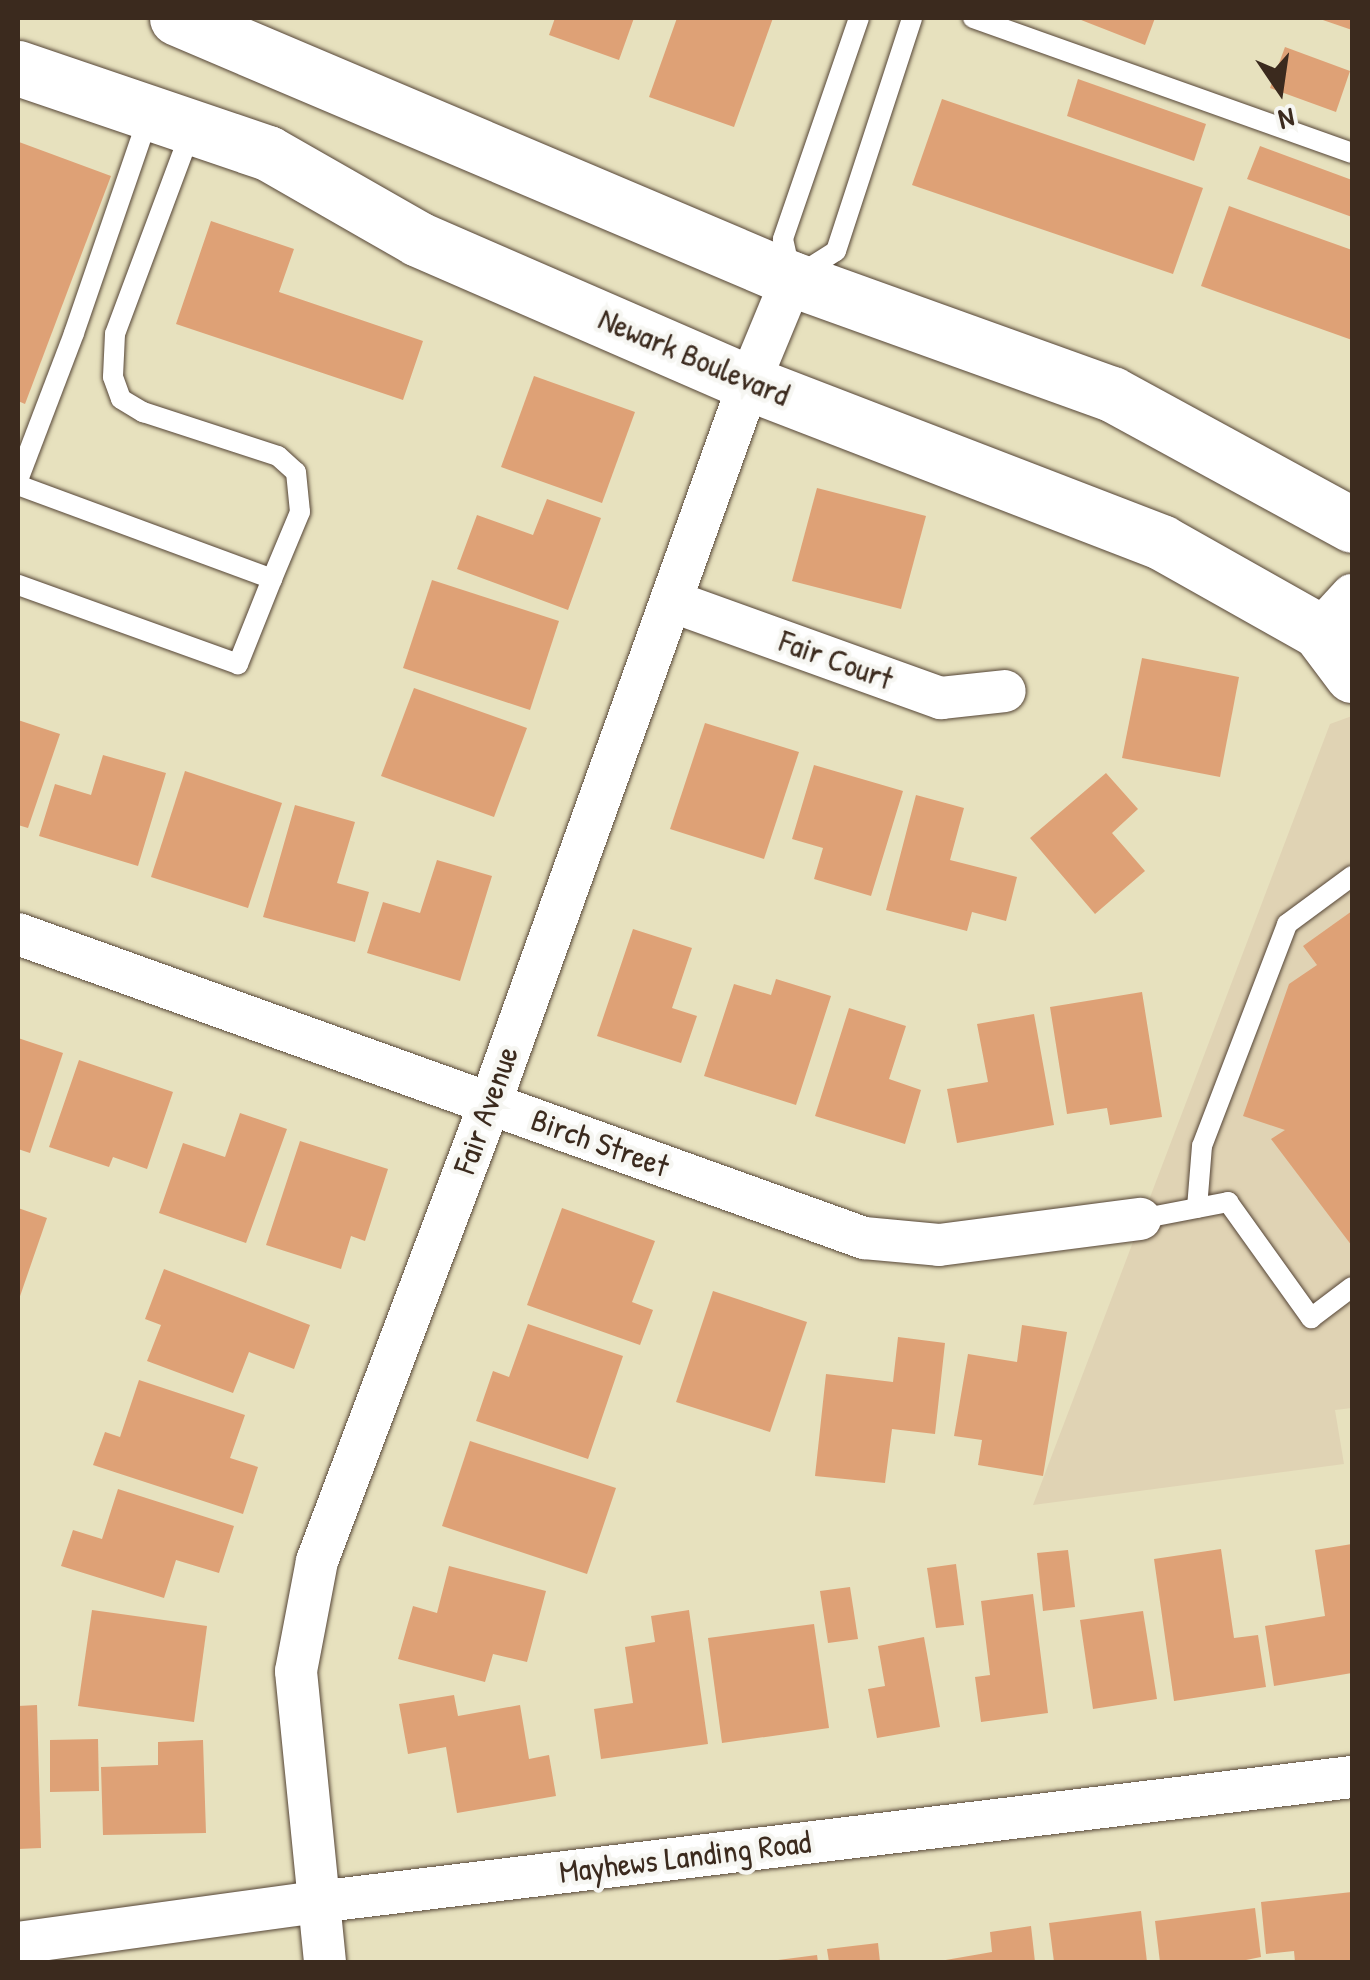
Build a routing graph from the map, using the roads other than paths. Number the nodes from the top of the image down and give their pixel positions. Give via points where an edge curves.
1 (177, 18) edge
2 (859, 18) edge
3 (912, 18) edge
4 (972, 18) edge
5 (18, 68) edge
6 (171, 119) junction
7 (1352, 153) edge
8 (792, 279) junction
9 (749, 383) junction
10 (18, 482) edge
11 (1352, 525) edge
12 (272, 579) junction
13 (18, 585) edge
14 (670, 600) junction
15 (1336, 613) edge
16 (1352, 675) edge
17 (1006, 692) dead end
18 (1352, 876) edge
19 (18, 934) edge
20 (490, 1104) junction
21 (1197, 1208) junction
22 (1140, 1219) joint
23 (1352, 1287) edge
24 (1352, 1777) edge
25 (317, 1902) junction
26 (18, 1942) edge
27 (325, 1962) edge

1 - 8 main road
2 - 8 lane via 784,239
3 - 8 lane via 836,250
4 - 7 lane
5 - 6 main road, Newark Boulevard
6 - 9 main road, Newark Boulevard via 268,153 418,240
6 - 10 lane via 74,332
6 - 12 lane via 115,334 113,377 121,398 143,412 278,456 296,472 300,512
8 - 9 street, Fair Avenue
8 - 11 main road via 1112,394
9 - 14 street, Fair Avenue
9 - 15 main road, Newark Boulevard
10 - 12 lane
12 - 13 lane via 238,664
14 - 17 street, Fair Court via 941,698
14 - 20 street, Fair Avenue
15 - 16 main road, Newark Boulevard
18 - 21 lane via 1287,924 1202,1146
19 - 20 street, Birch Street
20 - 22 street, Birch Street via 864,1238 940,1244
20 - 25 street, Fair Avenue via 317,1561 296,1670
21 - 22 lane
21 - 23 lane via 1228,1202 1311,1318
24 - 25 street, Mayhews Landing Road
25 - 26 street, Mayhews Landing Road
25 - 27 street, Fair Avenue

